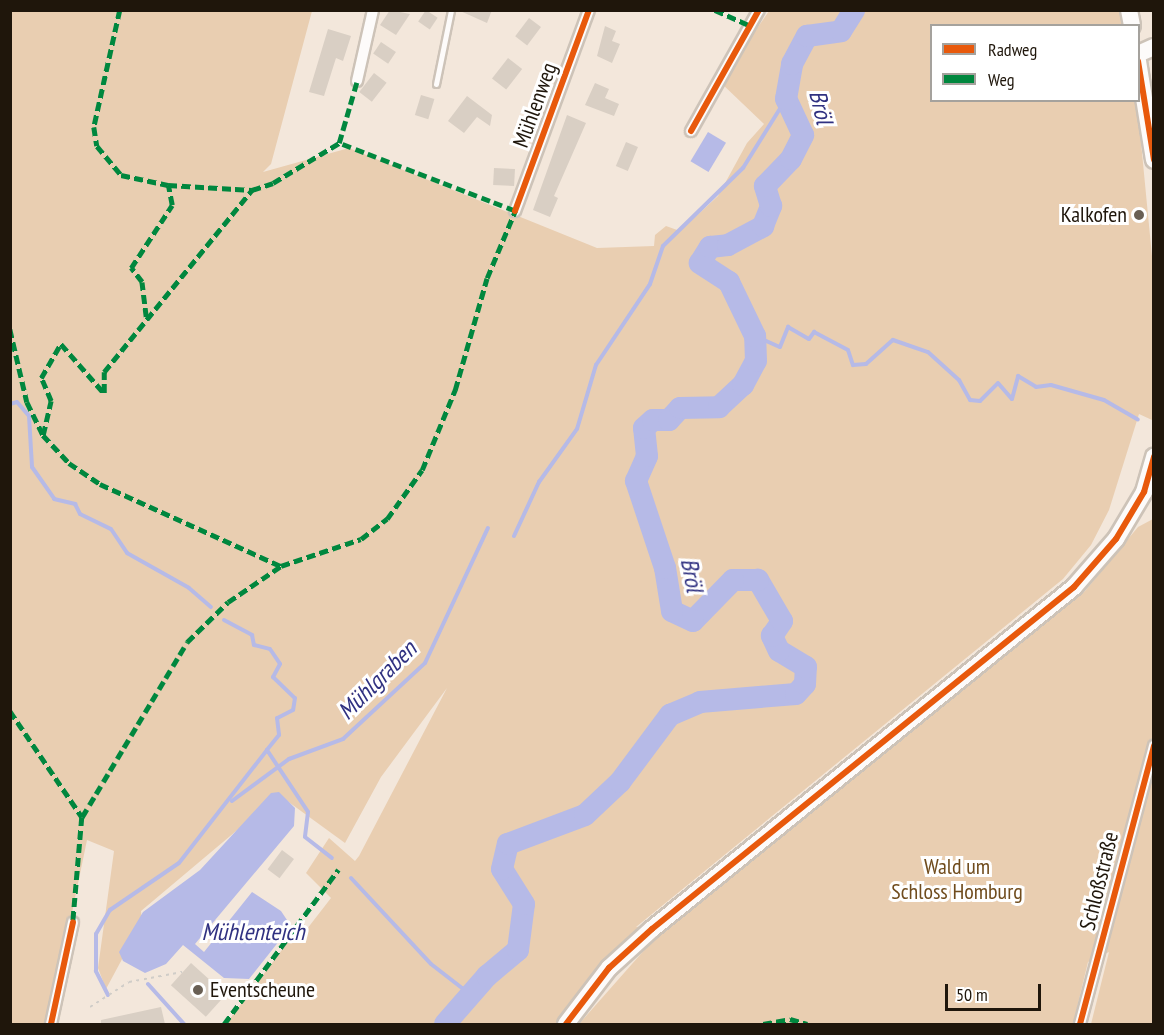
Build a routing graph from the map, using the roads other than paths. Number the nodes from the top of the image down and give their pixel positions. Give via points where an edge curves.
1 (373, 10) edge
2 (452, 10) edge
3 (589, 10) edge
4 (759, 10) edge
5 (1154, 46) edge
6 (1140, 53) edge
7 (1140, 73) edge
8 (357, 81) dead end
9 (436, 84) dead end
10 (691, 131) dead end
11 (1154, 160) edge
12 (514, 211) dead end
13 (1154, 456) edge
14 (1149, 495) edge
15 (1154, 746) edge
16 (73, 922) dead end
17 (51, 1024) edge
18 (566, 1024) edge
19 (1080, 1024) edge

1 - 8 street
2 - 9 lane
3 - 12 street, Mühlenweg
4 - 10 street
5 - 6 main road
7 - 11 main road
13 - 14 main road
14 - 18 main road via 1074,587 652,929 609,968
15 - 19 street, Schloßstraße
16 - 17 street

